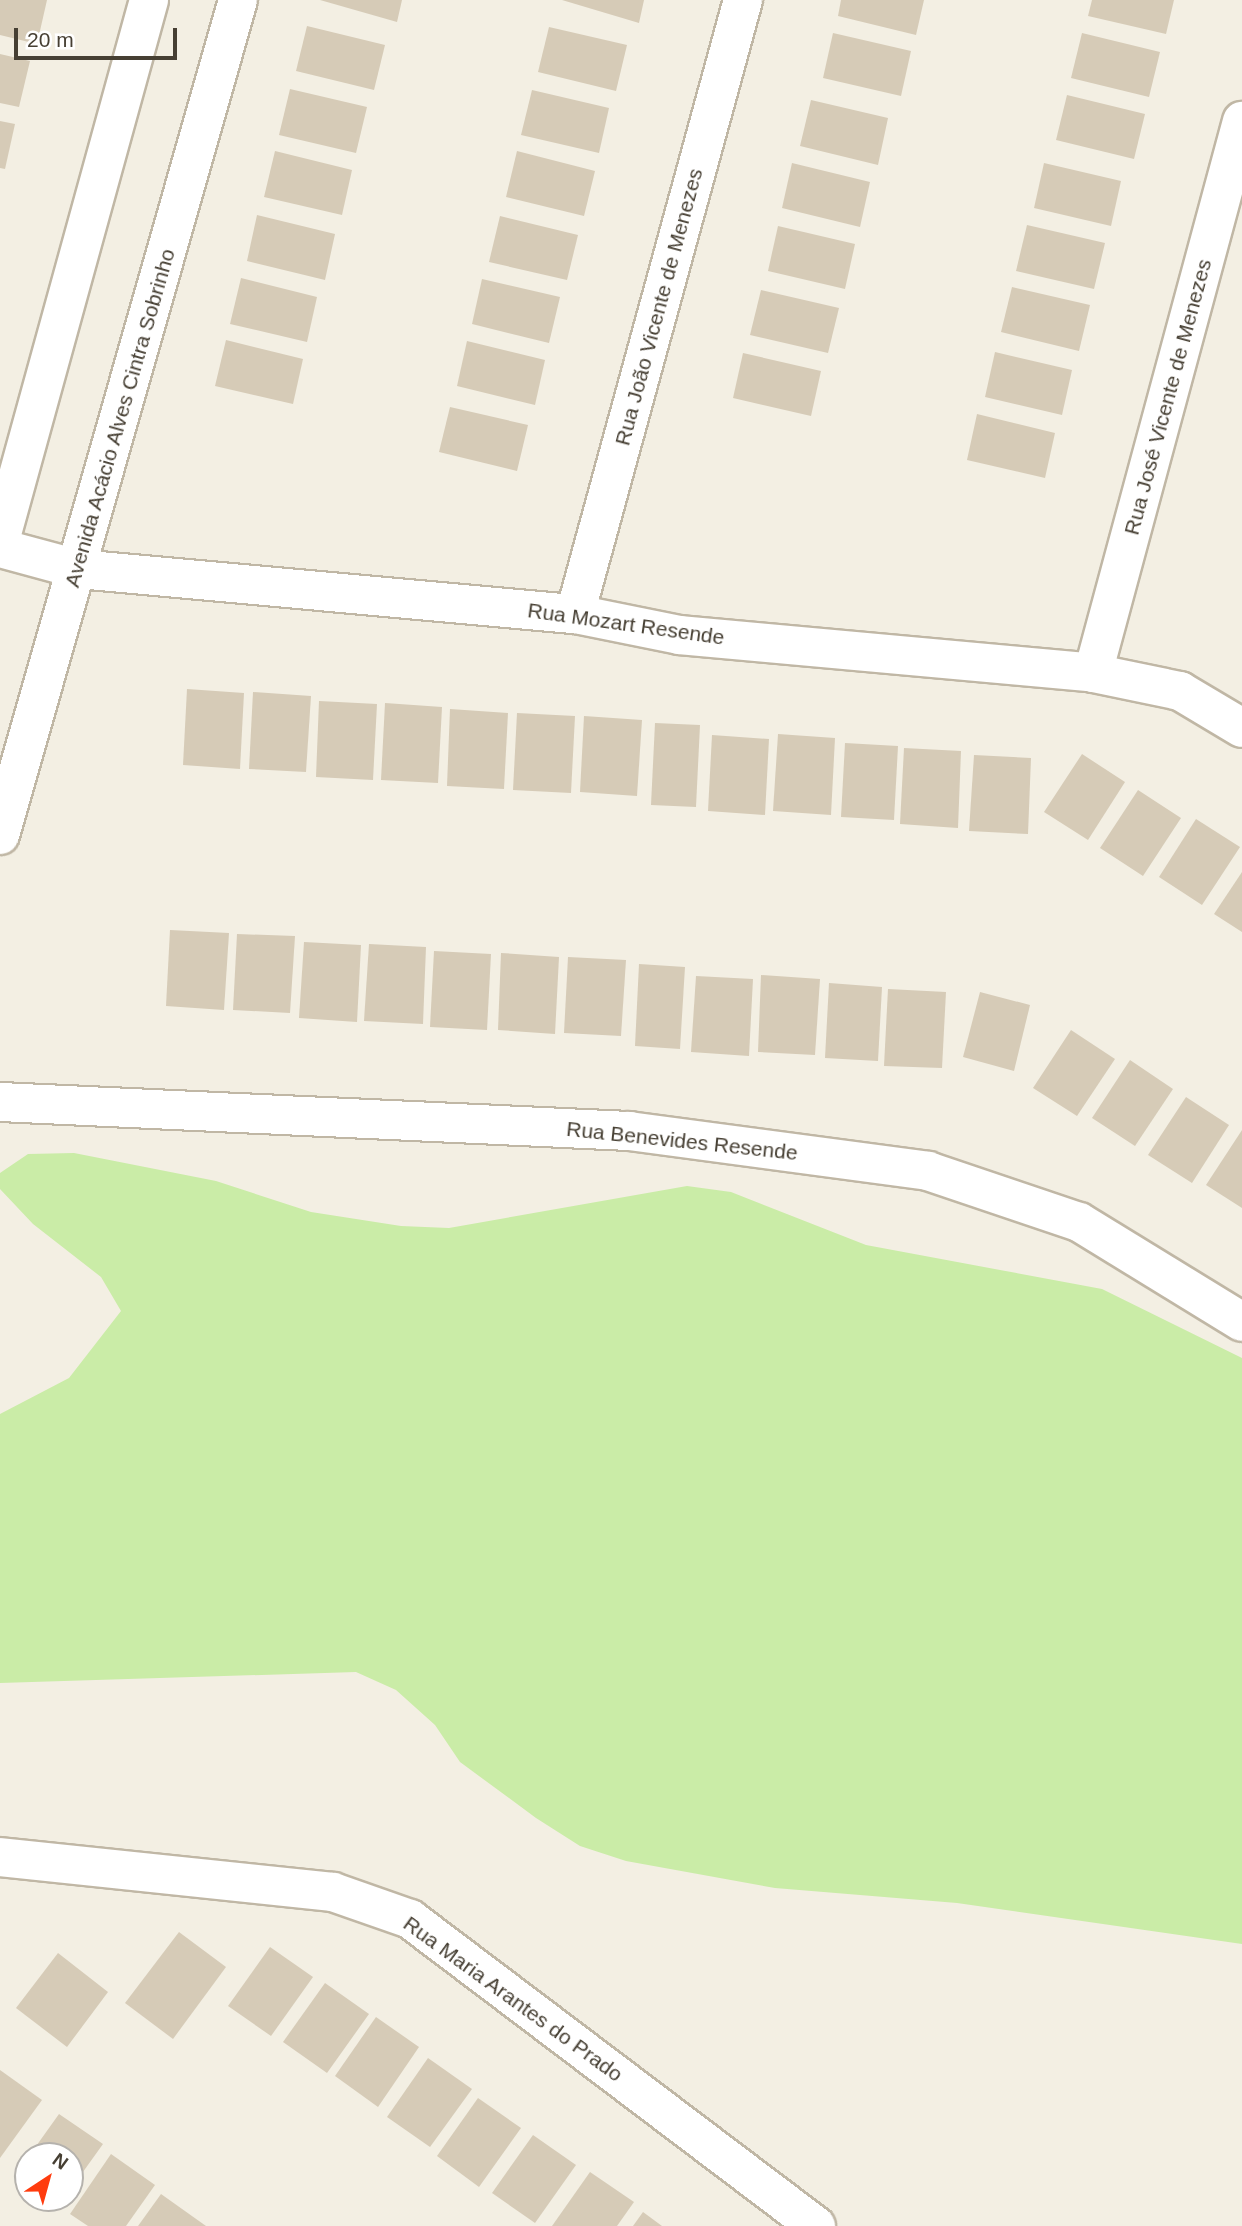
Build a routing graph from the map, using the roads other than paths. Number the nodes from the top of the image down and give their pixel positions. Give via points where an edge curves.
1 (149, 0) edge
2 (238, 0) edge
3 (743, 0) edge
4 (1240, 138) edge
5 (0, 541) edge
6 (0, 548) edge
7 (78, 569) junction
8 (575, 614) junction
9 (1093, 673) junction
10 (1242, 728) edge
11 (0, 835) edge
12 (0, 1102) edge
13 (1242, 1322) edge
14 (0, 1857) edge
15 (816, 2226) edge

1 - 5 street
2 - 7 street, Avenida Acácio Alves Cintra Sobrinho
3 - 8 street, Rua João Vicente de Menezes
4 - 9 street, Rua José Vicente de Menezes
6 - 7 street, Rua Mozart Resende
7 - 8 street, Rua Mozart Resende
7 - 11 street, Avenida Acácio Alves Cintra Sobrinho
8 - 9 street, Rua Mozart Resende via 679,635
9 - 10 street, Rua Mozart Resende via 1181,691
12 - 13 street, Rua Benevides Resende via 629,1131 928,1171 1079,1222
14 - 15 street, Rua Maria Arantes do Prado via 334,1892 410,1919

